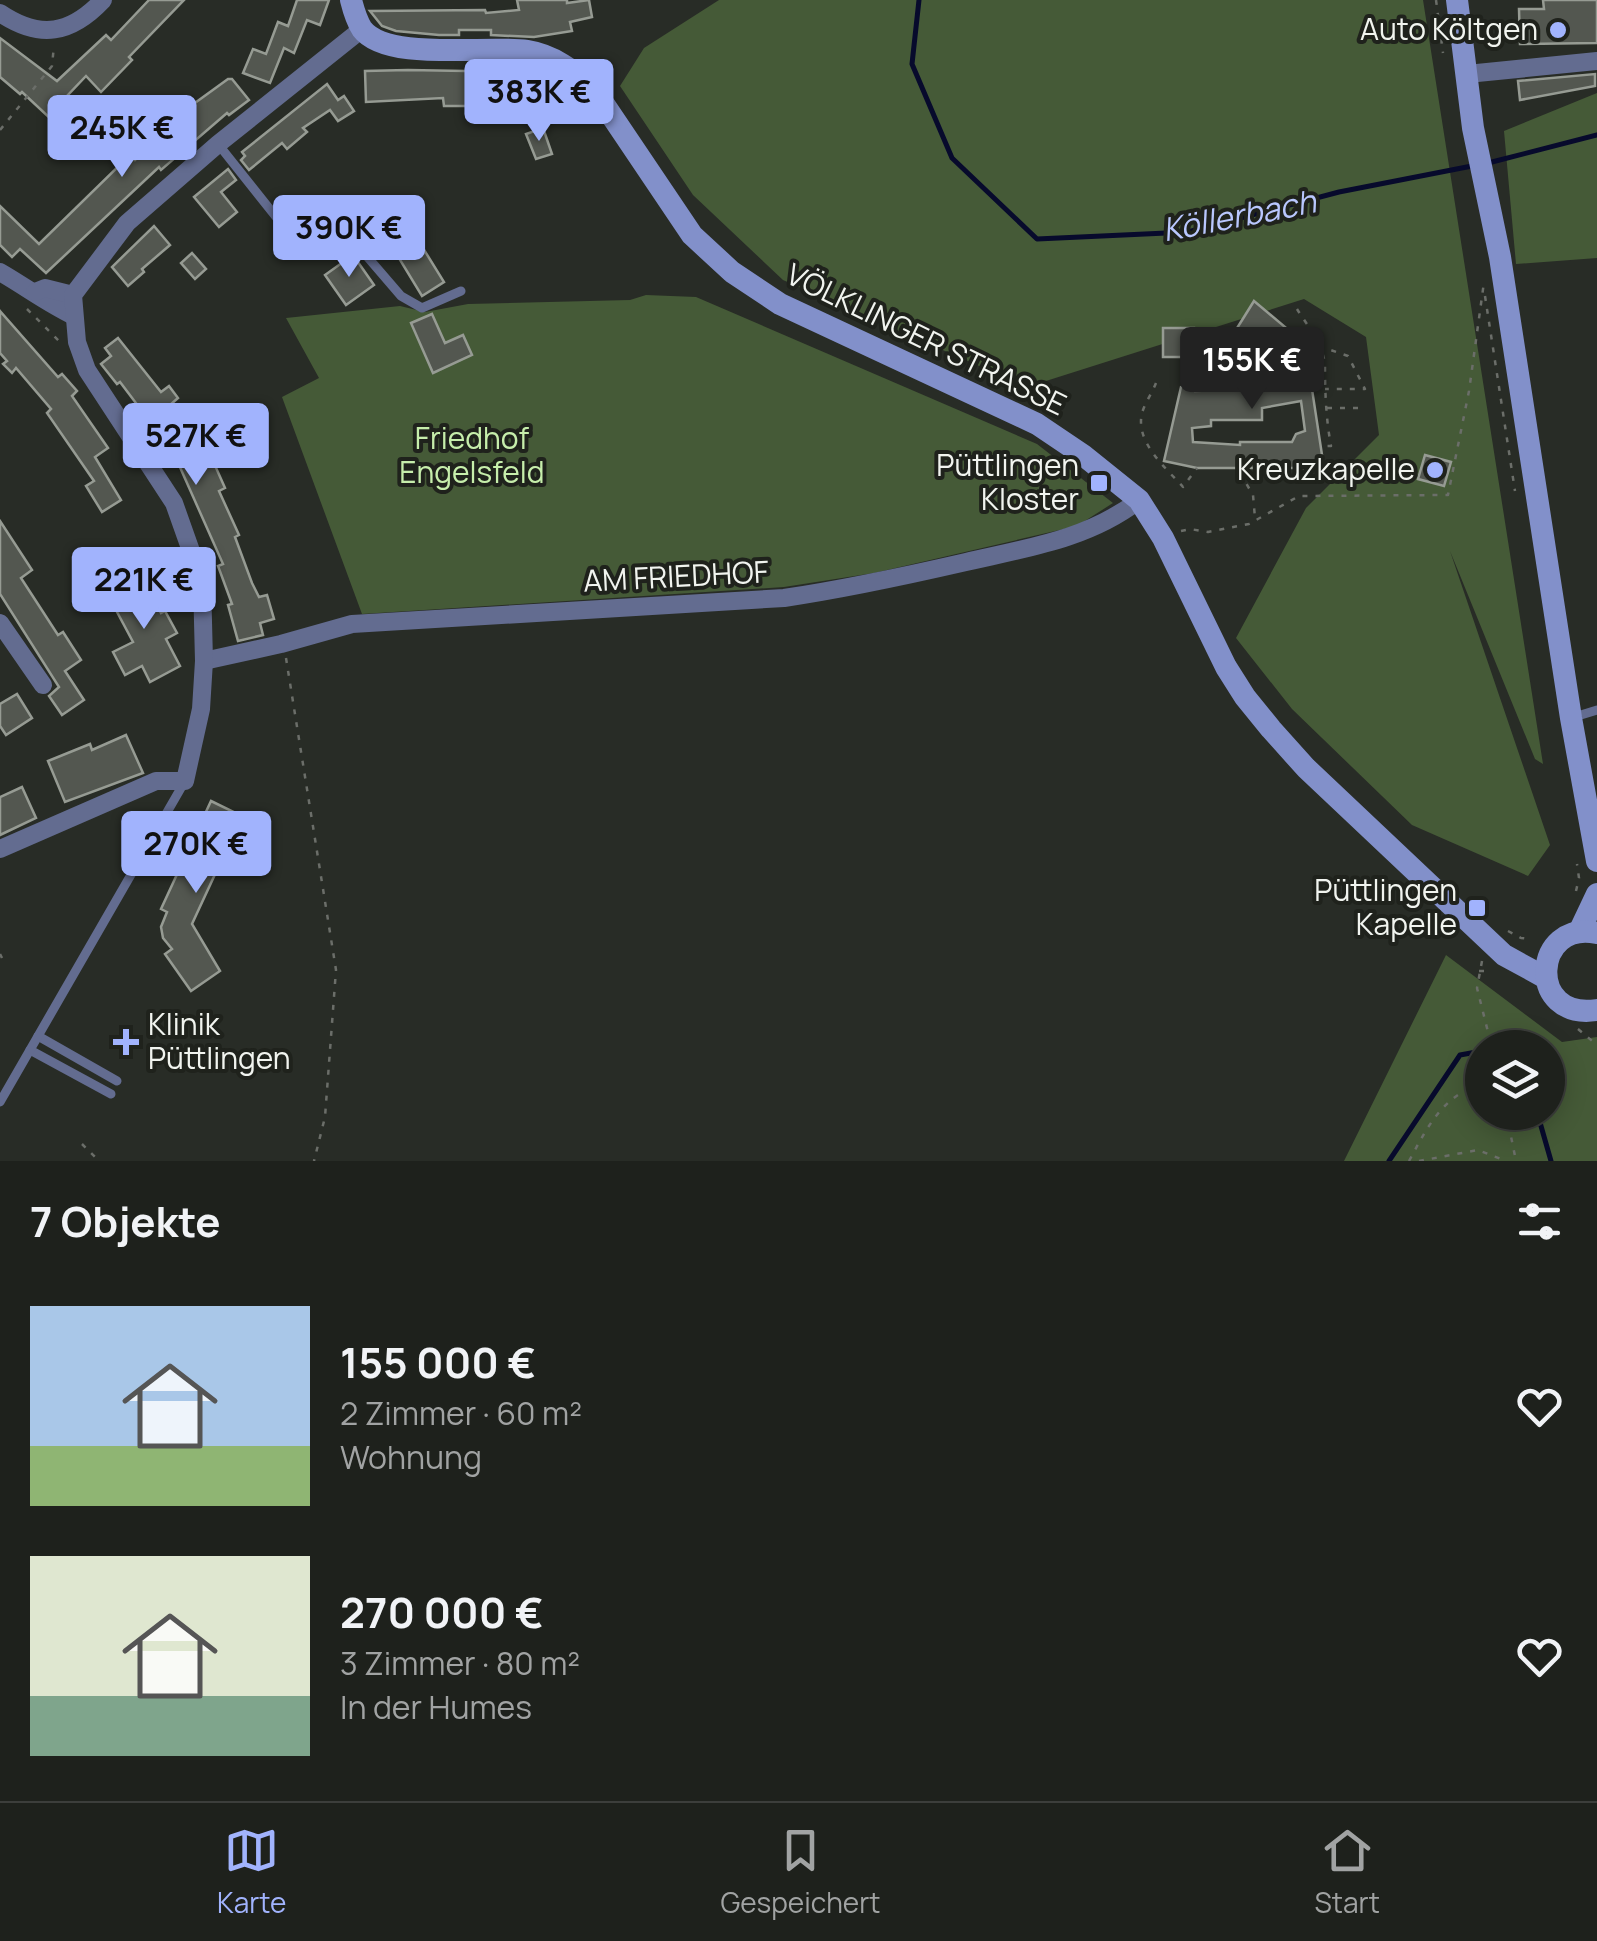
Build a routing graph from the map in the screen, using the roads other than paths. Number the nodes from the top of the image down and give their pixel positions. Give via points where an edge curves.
1 (103, 0) edge
2 (351, 0) edge
3 (1457, 0) edge
4 (0, 13) edge
5 (362, 30) junction
6 (1597, 61) edge
7 (1466, 74) junction
8 (218, 144) junction
9 (0, 272) edge
10 (461, 291) dead end
11 (34, 292) junction
12 (73, 295) junction
13 (74, 316) junction
14 (1139, 500) junction
15 (0, 623) edge
16 (204, 661) junction
17 (44, 685) dead end
18 (1597, 710) edge
19 (1571, 718) junction
20 (185, 781) junction
21 (0, 849) edge
22 (1597, 861) edge
23 (1597, 894) edge
24 (1495, 932) junction
25 (1588, 933) edge
26 (1552, 950) junction
27 (1546, 978) junction
28 (1596, 1011) edge
29 (38, 1036) junction
30 (30, 1050) junction
31 (118, 1081) dead end
32 (110, 1094) dead end
33 (0, 1102) edge

1 - 4 street via 85,19 55,31 28,28
2 - 5 street
3 - 7 street
5 - 8 street
5 - 14 street, VÖLKLINGER STRASSE via 382,43 408,47 528,51 574,71 593,88 692,235 732,272 780,304 1037,424
6 - 7 street
7 - 19 street
8 - 10 lane via 300,246 319,253 345,242 358,246 400,296 422,308
8 - 12 street via 127,223
9 - 11 street
11 - 12 street
11 - 13 street
12 - 13 street
13 - 16 street via 87,370 174,502 202,582
14 - 16 street, AM FRIEDHOF via 1079,535 854,587 784,598 352,624
14 - 24 street, VÖLKLINGER STRASSE via 1244,698 1306,768
15 - 17 street
16 - 20 street
18 - 19 lane
19 - 22 street
20 - 21 street via 156,781
20 - 29 lane
23 - 25 street
24 - 26 street via 1508,947
24 - 27 street, VÖLKLINGER STRASSE via 1515,962
25 - 26 street via 1564,938
26 - 27 street
27 - 28 street, VÖLKLINGER STRASSE via 1560,1003
29 - 30 lane
29 - 31 lane
30 - 32 lane
30 - 33 lane

